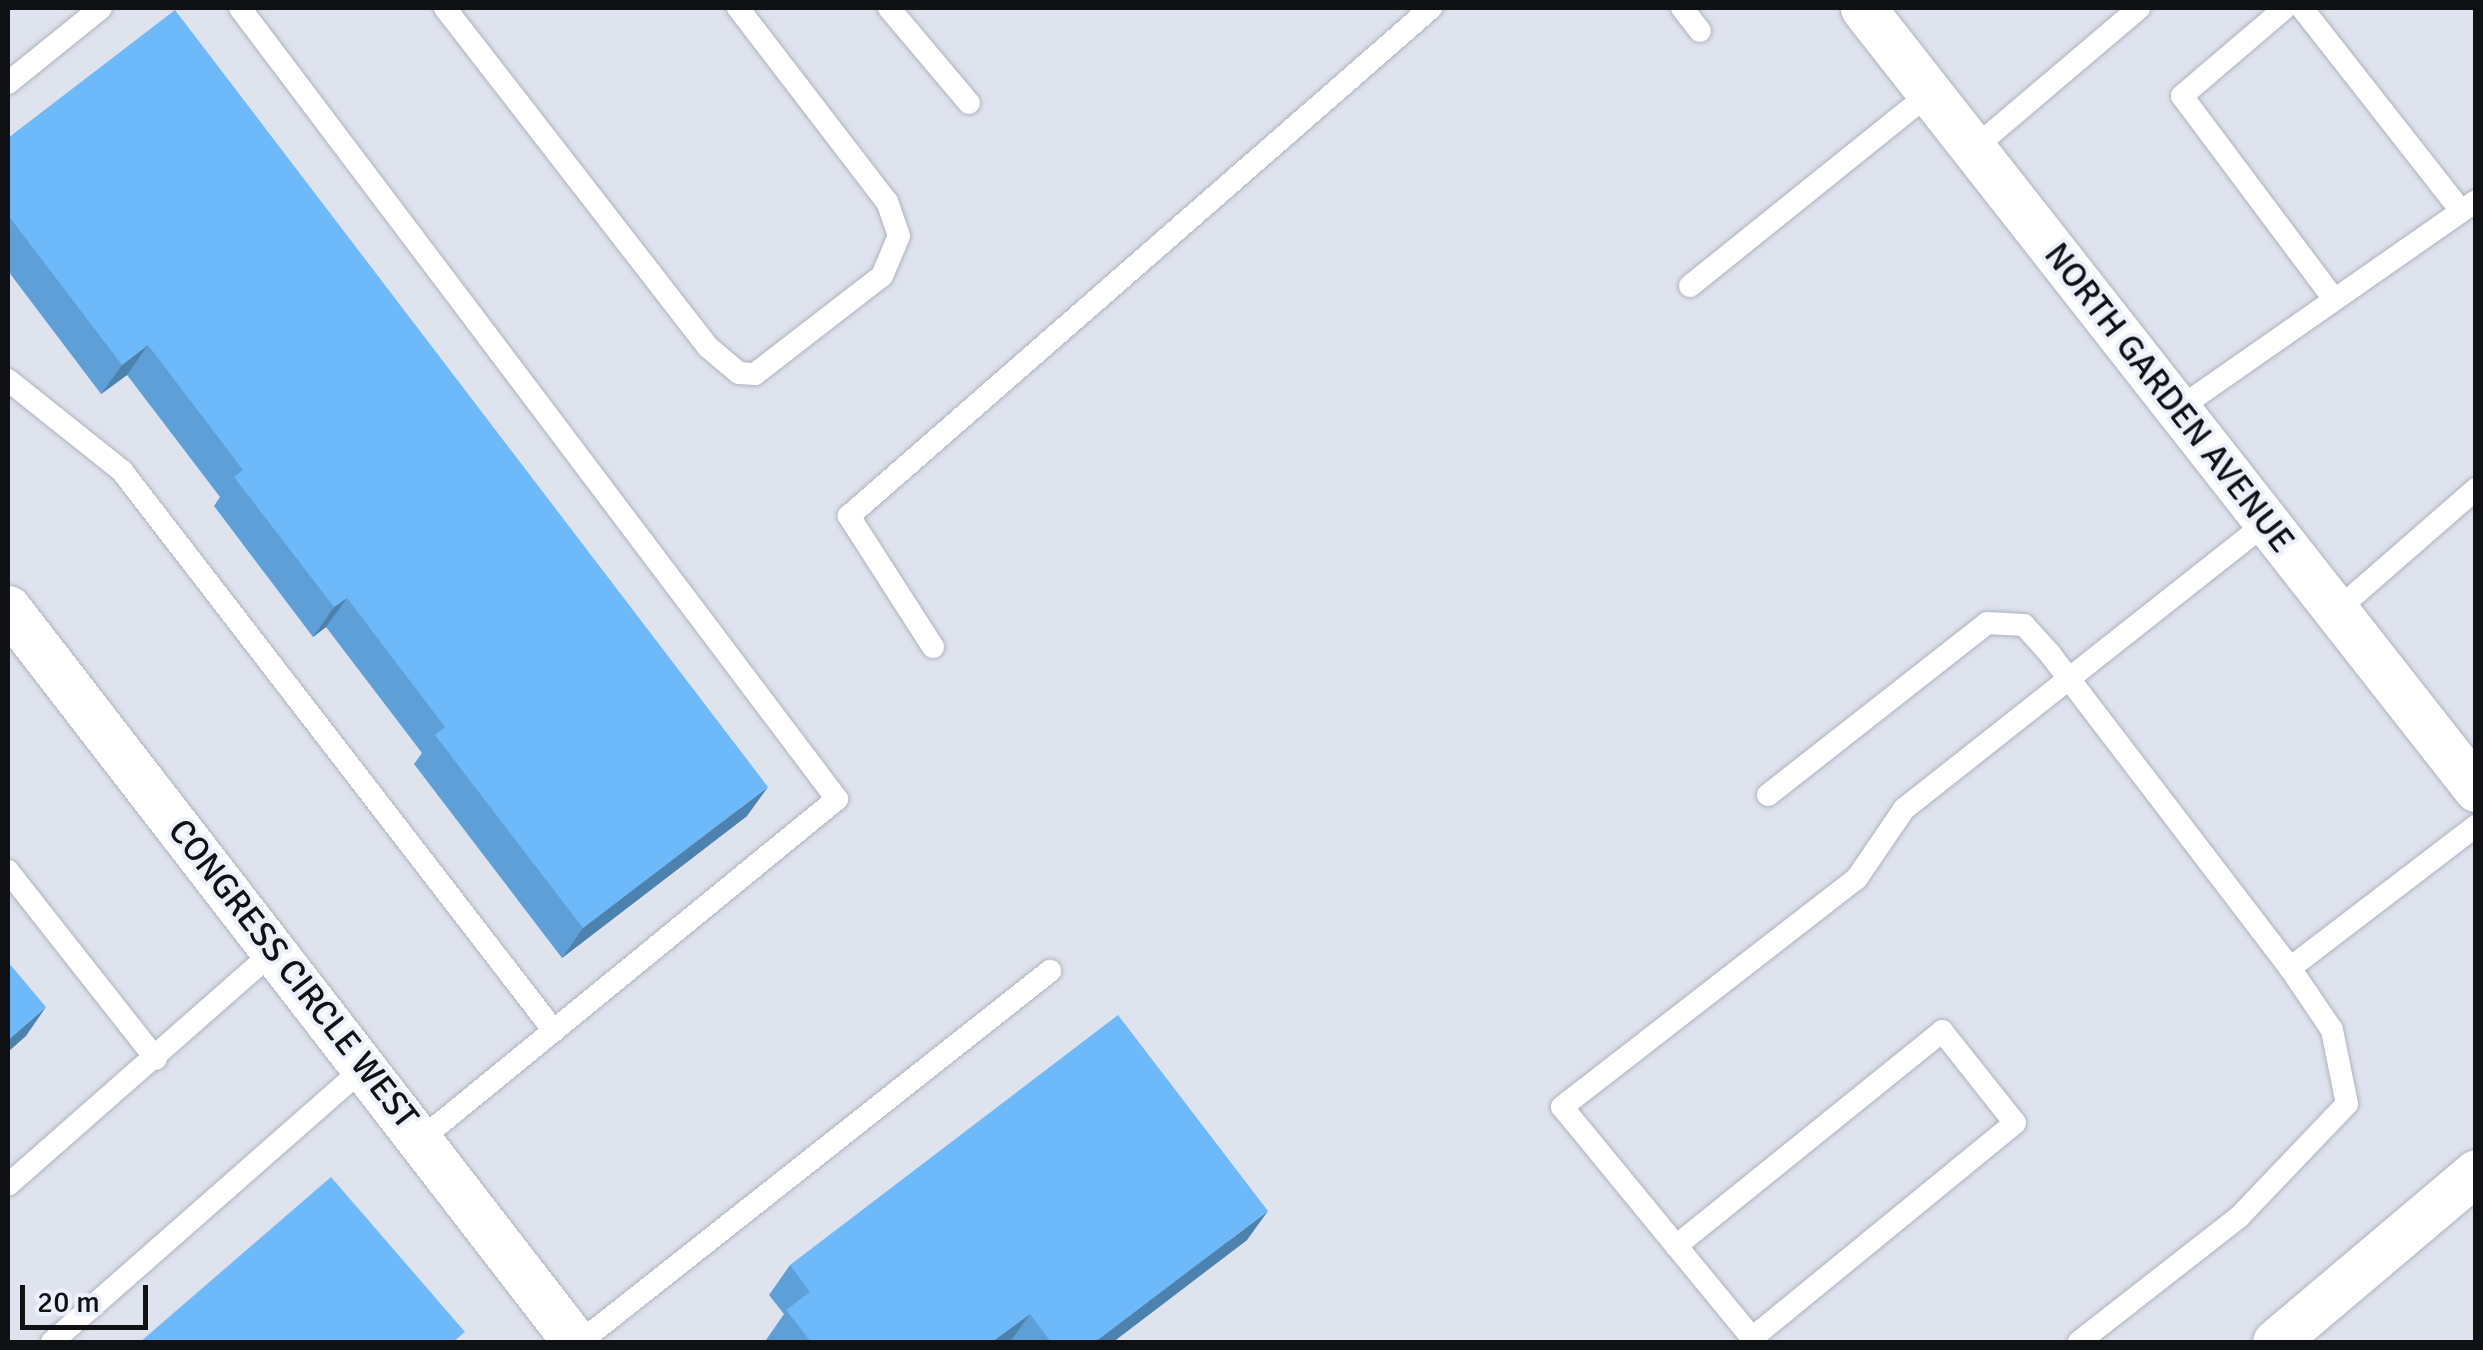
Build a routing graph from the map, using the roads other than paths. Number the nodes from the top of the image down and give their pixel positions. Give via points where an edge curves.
1 (101, 8) edge
2 (240, 8) edge
3 (445, 8) edge
4 (738, 8) edge
5 (889, 8) edge
6 (1430, 8) edge
7 (1682, 8) edge
8 (1863, 8) edge
9 (2139, 8) edge
10 (2285, 8) edge
11 (2302, 8) edge
12 (1700, 30) dead end
13 (8, 83) edge
14 (1930, 93) junction
15 (970, 103) dead end
16 (1973, 149) junction
17 (2468, 206) edge
18 (1690, 286) dead end
19 (2334, 299) junction
20 (8, 380) edge
21 (2178, 409) junction
22 (2476, 489) edge
23 (2267, 522) junction
24 (8, 608) edge
25 (2336, 611) junction
26 (933, 647) dead end
27 (2068, 680) junction
28 (2476, 788) edge
29 (1768, 795) dead end
30 (2476, 826) edge
31 (8, 871) edge
32 (274, 951) junction
33 (2290, 968) junction
34 (1050, 971) dead end
35 (554, 1030) junction
36 (156, 1059) junction
37 (364, 1068) junction
38 (420, 1140) junction
39 (2476, 1172) edge
40 (8, 1185) edge
41 (1676, 1246) junction
42 (52, 1342) edge
43 (578, 1342) edge
44 (2079, 1342) edge
45 (2276, 1342) edge

1 - 13 lane
2 - 35 lane via 837,799
3 - 4 lane via 708,348 755,374 882,276 899,236 887,202
5 - 15 lane
6 - 26 lane via 849,516
7 - 12 lane
8 - 14 street, NORTH GARDEN AVENUE
9 - 16 lane
10 - 19 lane via 2182,96
11 - 17 lane
14 - 16 street, NORTH GARDEN AVENUE
14 - 18 lane
16 - 21 street, NORTH GARDEN AVENUE
17 - 19 lane
19 - 21 lane
20 - 35 lane via 122,471
21 - 23 street, NORTH GARDEN AVENUE
22 - 25 lane
23 - 25 street, NORTH GARDEN AVENUE
23 - 27 lane
24 - 32 street, CONGRESS CIRCLE WEST
25 - 28 street, NORTH GARDEN AVENUE
27 - 29 lane via 2024,626 1987,623
27 - 33 lane
27 - 41 lane via 1904,810 1857,878 1562,1107
30 - 33 lane
31 - 36 lane
32 - 36 lane
32 - 37 street, CONGRESS CIRCLE WEST
33 - 44 lane via 2332,1030 2347,1104 2239,1217
34 - 43 lane
35 - 38 lane
36 - 40 lane
37 - 38 street, CONGRESS CIRCLE WEST
37 - 42 lane
38 - 43 street, CONGRESS CIRCLE WEST
39 - 45 street
41 - 41 lane via 1752,1338 2015,1123 1942,1032

